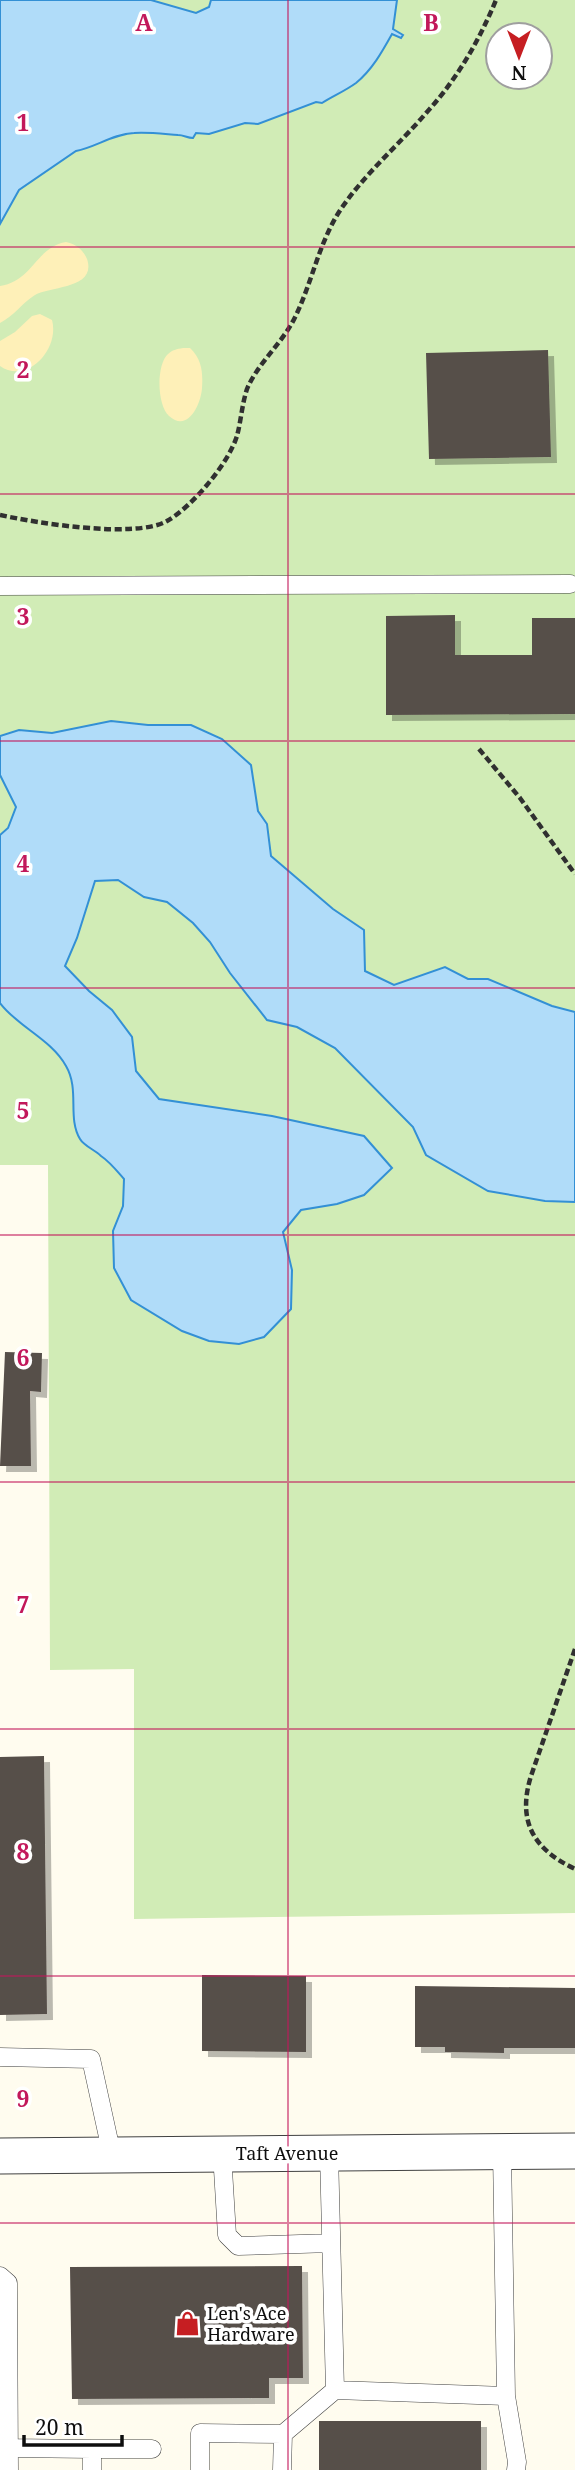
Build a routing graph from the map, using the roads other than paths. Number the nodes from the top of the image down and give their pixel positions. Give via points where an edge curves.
1 (570, 584) dead end
2 (0, 586) edge
3 (0, 2057) edge
4 (502, 2151) junction
5 (575, 2151) edge
6 (222, 2153) junction
7 (328, 2153) junction
8 (112, 2155) junction
9 (0, 2156) edge
10 (331, 2243) junction
11 (0, 2276) edge
12 (5, 2310) edge
13 (335, 2390) junction
14 (506, 2396) junction
15 (283, 2434) junction
16 (10, 2448) junction
17 (92, 2449) junction
18 (152, 2449) dead end
19 (9, 2470) edge
20 (92, 2470) edge
21 (200, 2470) edge
22 (282, 2470) edge
23 (516, 2470) edge

1 - 2 lane
3 - 8 lane via 91,2059
4 - 5 street, Taft Avenue
4 - 7 street, Taft Avenue
4 - 14 lane
6 - 7 street, Taft Avenue
6 - 8 street, Taft Avenue
6 - 10 lane via 227,2235 238,2246
7 - 10 lane
8 - 9 street, Taft Avenue
10 - 13 lane
11 - 12 lane via 8,2283
12 - 16 lane
13 - 14 lane
13 - 15 lane
14 - 23 lane
15 - 21 lane via 200,2433
15 - 22 lane
16 - 17 lane
16 - 19 lane
17 - 18 lane
17 - 20 lane

